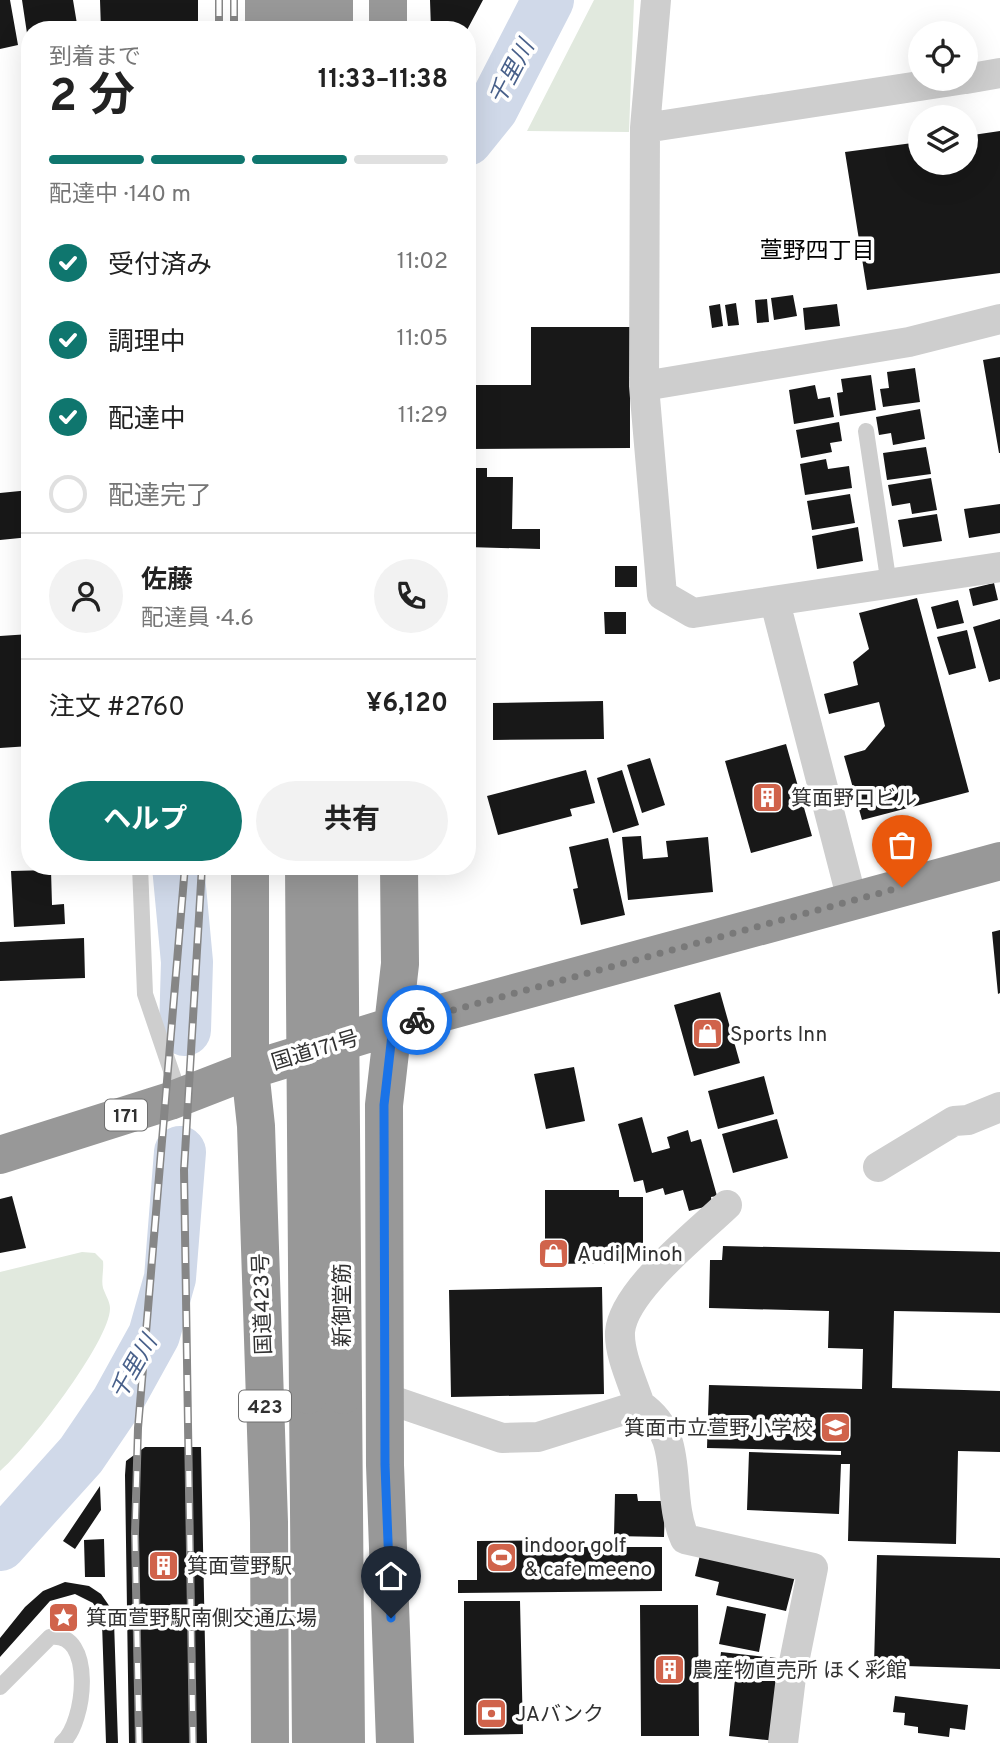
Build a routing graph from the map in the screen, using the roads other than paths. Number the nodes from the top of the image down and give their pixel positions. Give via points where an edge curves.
1 (264, 0) edge
2 (299, 0) edge
3 (334, 0) edge
4 (388, 0) edge
5 (656, 0) edge
6 (264, 21) edge
7 (299, 21) edge
8 (334, 21) edge
9 (388, 21) edge
10 (1000, 73) edge
11 (978, 77) edge
12 (908, 88) edge
13 (645, 128) junction
14 (1000, 319) edge
15 (644, 386) junction
16 (866, 431) dead end
17 (1000, 567) edge
18 (889, 585) junction
19 (775, 603) junction
20 (1000, 861) edge
21 (140, 875) edge
22 (250, 875) edge
23 (304, 875) edge
24 (339, 875) edge
25 (399, 875) edge
26 (852, 900) junction
27 (393, 1026) junction
28 (250, 1070) junction
29 (180, 1097) junction
30 (1000, 1107) edge
31 (0, 1155) edge
32 (877, 1167) dead end
33 (727, 1205) dead end
34 (325, 1395) junction
35 (385, 1398) junction
36 (640, 1405) junction
37 (0, 1687) edge
38 (62, 1743) edge
39 (270, 1743) edge
40 (311, 1743) edge
41 (346, 1743) edge
42 (395, 1743) edge
43 (783, 1743) edge

1 - 6 highway
2 - 7 highway
3 - 8 highway
4 - 9 highway
5 - 13 street
10 - 11 street
12 - 13 street
13 - 15 street
14 - 15 street via 909,342
15 - 19 street via 663,595 694,613
16 - 18 lane
17 - 18 street
18 - 19 street
19 - 26 street
20 - 26 highway, 国道171号 / 171
21 - 29 lane via 145,994
22 - 28 highway, 国道423号 / 423
23 - 34 highway, 新御堂筋 / 423, bridge
24 - 34 highway, 新御堂筋 / 423, bridge
25 - 27 highway via 401,964
26 - 27 highway, 国道171号 / 171
27 - 28 highway, 国道171号 / 171
27 - 35 highway via 384,1105
28 - 29 highway, 国道171号 / 171
28 - 39 highway, 国道423号 / 423 via 257,1126 269,1522
29 - 31 highway, 国道171号 / 171
30 - 32 street via 954,1121
33 - 36 street via 647,1284 622,1322 621,1345
34 - 40 highway, 新御堂筋 / 423
34 - 41 highway, 新御堂筋 / 423
35 - 36 street via 502,1438 538,1437
35 - 42 highway
36 - 43 street via 655,1416 673,1452 673,1501 685,1538 813,1568
37 - 38 lane via 50,1637 73,1642 79,1656 79,1713

